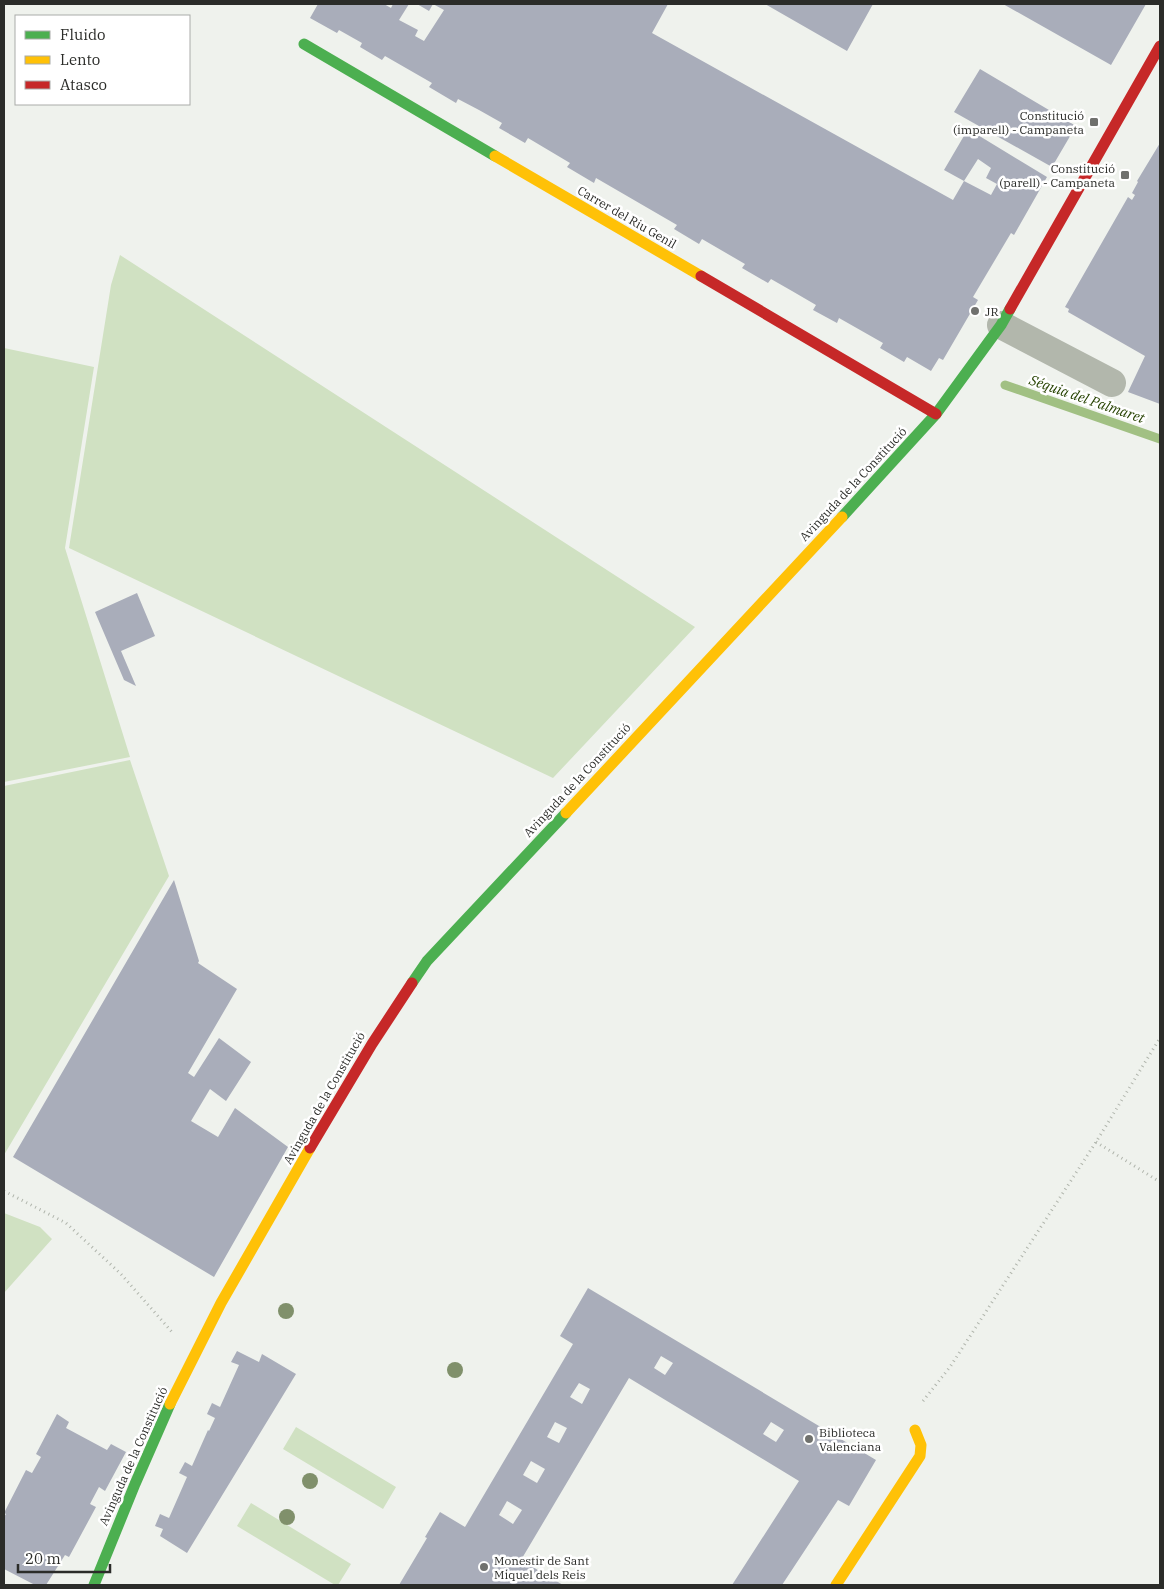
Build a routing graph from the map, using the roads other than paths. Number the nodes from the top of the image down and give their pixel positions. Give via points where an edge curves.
1 (304, 44) dead end
2 (1160, 46) edge
3 (1001, 326) junction
4 (1112, 384) dead end
5 (936, 414) junction
6 (915, 1430) road end
7 (94, 1585) edge
8 (836, 1585) edge

1 - 5 main road, Carrer del Riu Genil
2 - 3 main road, Avinguda de la Constitució
3 - 4 street
3 - 5 main road, Avinguda de la Constitució
5 - 7 main road, Avinguda de la Constitució via 427,961 365,1054 221,1303 148,1452
6 - 8 main road via 921,1445 920,1456

